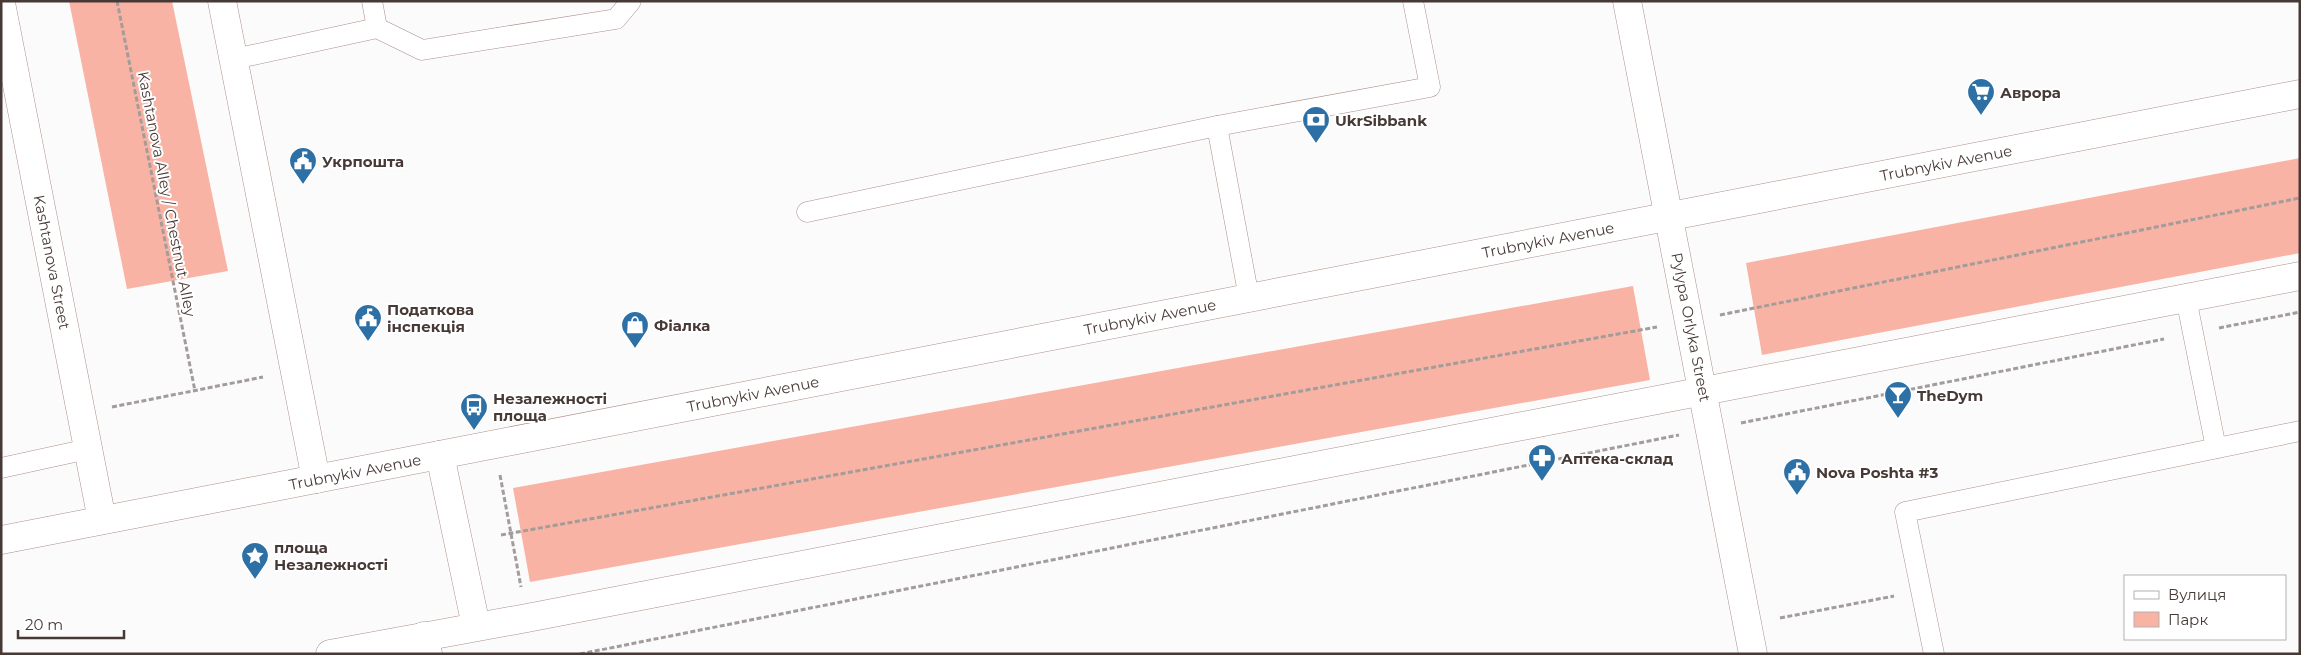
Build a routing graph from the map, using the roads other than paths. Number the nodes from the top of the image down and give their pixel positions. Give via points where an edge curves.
1 (222, 1) edge
2 (372, 1) edge
3 (630, 1) edge
4 (1413, 1) edge
5 (1627, 1) edge
6 (1, 3) edge
7 (377, 28) junction
8 (234, 59) junction
9 (2300, 94) edge
10 (1217, 126) junction
11 (807, 212) dead end
12 (1669, 216) junction
13 (2300, 276) edge
14 (1248, 298) junction
15 (2186, 298) junction
16 (1704, 391) junction
17 (2300, 431) edge
18 (2216, 448) junction
19 (88, 449) junction
20 (440, 455) junction
21 (1, 468) edge
22 (316, 479) junction
23 (102, 520) junction
24 (1, 540) edge
25 (476, 626) junction
26 (426, 645) edge
27 (330, 654) edge
28 (1754, 654) edge
29 (1934, 654) edge

1 - 8 main road
2 - 7 lane
3 - 7 lane via 616,18 422,50
4 - 10 lane via 1430,87
5 - 12 main road, Pylypa Orlyka Street
6 - 19 main road, Kashtanova Street
7 - 8 lane
8 - 22 main road
9 - 12 main road, Trubnykiv Avenue
10 - 11 lane
10 - 14 lane
12 - 14 main road, Trubnykiv Avenue
12 - 16 main road, Pylypa Orlyka Street
13 - 15 main road
14 - 20 main road, Trubnykiv Avenue
15 - 16 main road
15 - 18 lane
16 - 25 main road
16 - 28 main road, Pylypa Orlyka Street
17 - 18 lane
18 - 29 lane via 1905,512
19 - 21 lane
19 - 23 main road, Kashtanova Street
20 - 22 main road, Trubnykiv Avenue
20 - 25 main road
22 - 23 main road, Trubnykiv Avenue
23 - 24 main road, Trubnykiv Avenue
25 - 26 main road
26 - 27 main road

